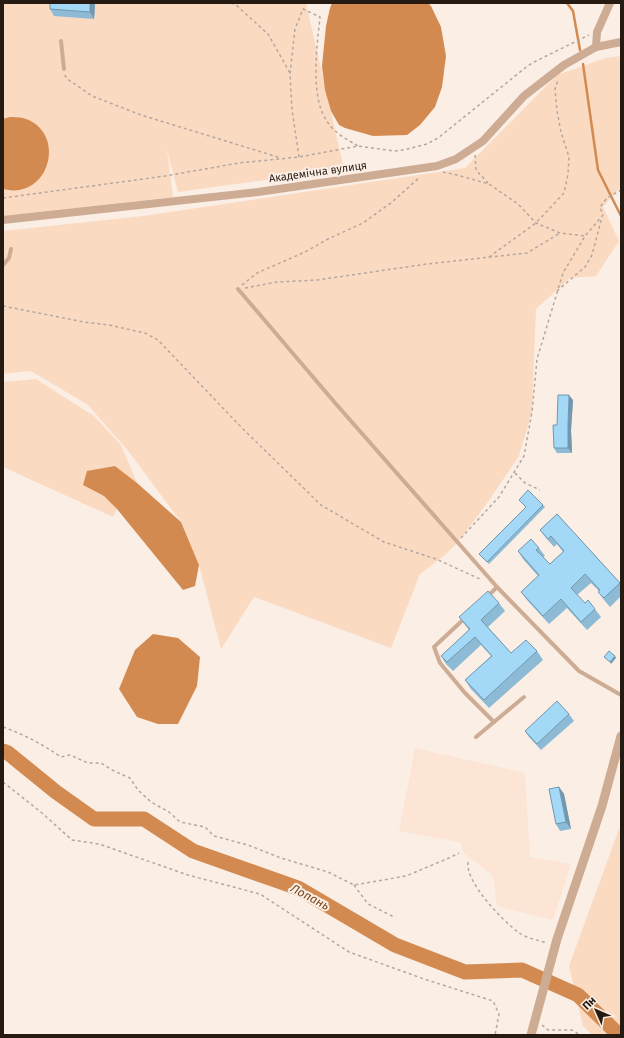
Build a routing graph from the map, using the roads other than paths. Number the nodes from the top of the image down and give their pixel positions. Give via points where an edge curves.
1 (610, 3) edge
2 (61, 41) dead end
3 (621, 42) edge
4 (596, 46) junction
5 (64, 69) road end
6 (3, 220) edge
7 (11, 249) dead end
8 (3, 265) edge
9 (238, 289) road end
10 (497, 587) junction
11 (486, 598) edge
12 (468, 614) edge
13 (621, 695) edge
14 (524, 697) dead end
15 (494, 722) junction
16 (621, 736) edge
17 (476, 737) dead end
18 (531, 1035) edge

1 - 4 street via 596,32
2 - 5 lane
3 - 4 street
4 - 6 street, Академічна вулиця via 564,65 524,96 483,141 456,159 437,166 258,192
7 - 8 lane via 9,258
9 - 10 lane
10 - 11 lane
10 - 13 lane via 579,671
12 - 15 lane via 434,647 440,663
14 - 15 lane
15 - 17 lane
16 - 18 street via 600,813 555,945

